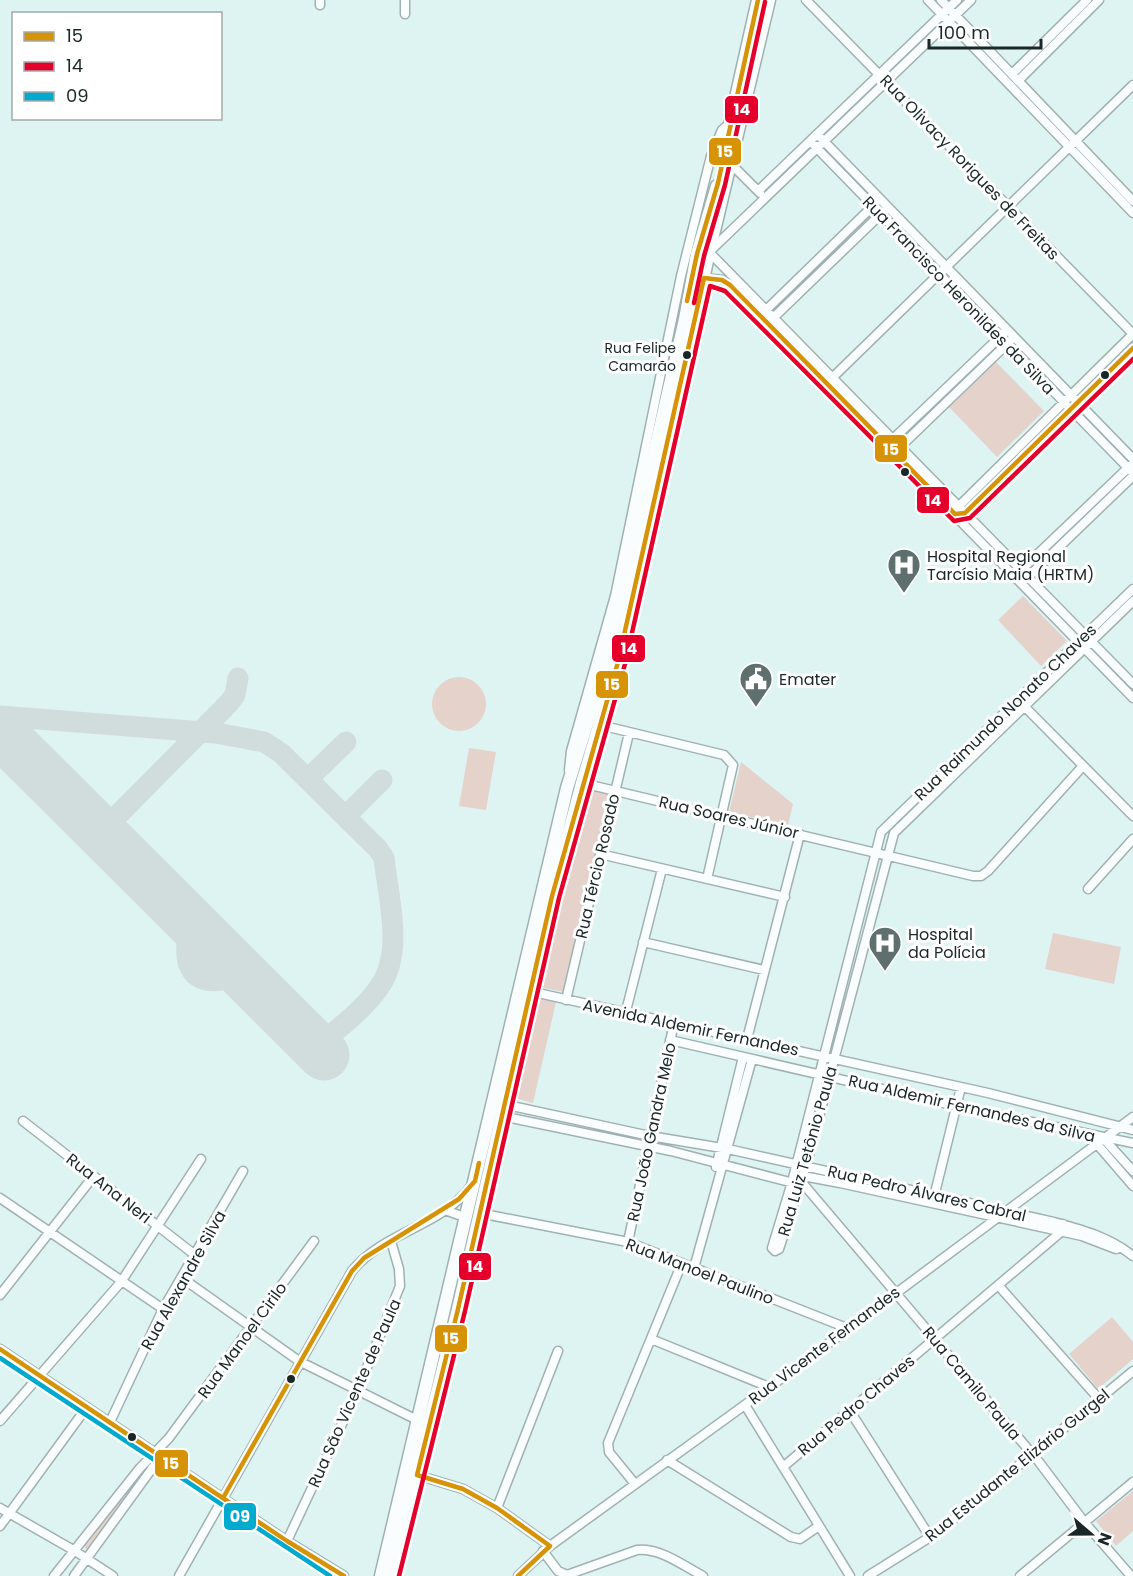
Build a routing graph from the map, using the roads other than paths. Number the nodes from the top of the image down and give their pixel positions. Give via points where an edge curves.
1 (405, 0) edge
2 (758, 0) edge
3 (769, 0) edge
4 (806, 0) edge
5 (928, 0) edge
6 (941, 0) edge
7 (957, 0) edge
8 (971, 0) edge
9 (1087, 0) edge
10 (1099, 0) edge
11 (405, 14) dead end
12 (949, 15) junction
13 (879, 75) junction
14 (1015, 77) junction
15 (886, 82) junction
16 (1133, 85) edge
17 (1026, 95) junction
18 (731, 121) junction
19 (821, 138) junction
20 (1072, 144) junction
21 (814, 146) junction
22 (730, 164) junction
23 (761, 194) junction
24 (880, 199) junction
25 (1133, 201) edge
26 (873, 206) junction
27 (1008, 206) junction
28 (888, 207) junction
29 (1133, 213) edge
30 (880, 214) junction
31 (706, 223) junction
32 (838, 239) junction
33 (847, 247) junction
34 (709, 252) junction
35 (946, 267) junction
36 (939, 274) junction
37 (704, 278) junction
38 (971, 293) junction
39 (964, 299) junction
40 (763, 313) junction
41 (770, 321) junction
42 (1133, 334) edge
43 (1007, 337) junction
44 (1133, 348) edge
45 (830, 380) junction
46 (1067, 398) junction
47 (1078, 403) junction
48 (1071, 410) junction
49 (893, 439) junction
50 (900, 447) junction
51 (1133, 459) edge
52 (1132, 470) edge
53 (956, 510) junction
54 (965, 513) junction
55 (1075, 525) junction
56 (1021, 570) junction
57 (1028, 577) junction
58 (1133, 589) edge
59 (1133, 602) edge
60 (1085, 642) junction
61 (1133, 684) edge
62 (598, 688) junction
63 (1133, 698) edge
64 (1017, 699) junction
65 (1025, 706) junction
66 (600, 725) junction
67 (629, 733) junction
68 (960, 762) junction
69 (574, 765) junction
70 (1082, 767) junction
71 (582, 783) junction
72 (568, 784) junction
73 (614, 791) junction
74 (721, 816) junction
75 (1133, 816) edge
76 (800, 834) junction
77 (879, 836) joint
78 (1133, 839) edge
79 (890, 841) joint
80 (875, 852) junction
81 (600, 854) junction
82 (887, 854) junction
83 (662, 868) junction
84 (707, 879) junction
85 (1088, 889) dead end
86 (785, 897) junction
87 (538, 909) junction
88 (546, 920) junction
89 (643, 942) junction
90 (764, 970) junction
91 (529, 991) junction
92 (566, 999) junction
93 (626, 1011) junction
94 (674, 1023) junction
95 (747, 1039) junction
96 (670, 1040) junction
97 (822, 1056) junction
98 (747, 1058) junction
99 (834, 1058) junction
100 (818, 1074) junction
101 (829, 1076) junction
102 (960, 1087) junction
103 (956, 1106) junction
104 (502, 1110) junction
105 (1133, 1117) edge
106 (23, 1121) dead end
107 (1118, 1127) junction
108 (1133, 1130) edge
109 (650, 1136) junction
110 (1099, 1140) junction
111 (1133, 1143) edge
112 (647, 1146) junction
113 (724, 1148) junction
114 (201, 1160) dead end
115 (720, 1164) junction
116 (796, 1165) junction
117 (806, 1166) junction
118 (1133, 1171) edge
119 (243, 1172) dead end
120 (93, 1177) junction
121 (475, 1181) junction
122 (798, 1181) junction
123 (1133, 1186) edge
124 (811, 1192) joint
125 (935, 1193) junction
126 (0, 1198) edge
127 (932, 1203) junction
128 (445, 1210) junction
129 (1005, 1210) junction
130 (479, 1213) junction
131 (467, 1218) junction
132 (995, 1218) junction
133 (158, 1226) junction
134 (1062, 1228) junction
135 (49, 1233) junction
136 (314, 1241) dead end
137 (391, 1241) junction
138 (628, 1242) junction
139 (195, 1255) junction
140 (1133, 1257) edge
141 (682, 1263) junction
142 (694, 1268) junction
143 (182, 1278) junction
144 (121, 1282) junction
145 (998, 1285) junction
146 (894, 1292) junction
147 (0, 1295) edge
148 (446, 1304) junction
149 (163, 1309) junction
150 (251, 1327) junction
151 (847, 1328) junction
152 (451, 1336) junction
153 (651, 1338) junction
154 (934, 1339) junction
155 (0, 1348) edge
156 (558, 1351) dead end
157 (299, 1361) junction
158 (1133, 1371) edge
159 (39, 1375) junction
160 (430, 1375) junction
161 (769, 1387) junction
162 (438, 1391) junction
163 (357, 1392) junction
164 (1099, 1399) junction
165 (745, 1404) junction
166 (87, 1407) junction
167 (850, 1411) junction
168 (0, 1421) edge
169 (418, 1421) junction
170 (110, 1422) junction
171 (1032, 1454) junction
172 (158, 1455) junction
173 (667, 1461) junction
174 (783, 1467) junction
175 (411, 1473) junction
176 (1133, 1483) edge
177 (635, 1484) junction
178 (223, 1498) junction
179 (0, 1508) edge
180 (497, 1508) junction
181 (9, 1513) junction
182 (1085, 1523) junction
183 (0, 1526) edge
184 (819, 1526) junction
185 (930, 1537) junction
186 (287, 1541) junction
187 (546, 1548) junction
188 (75, 1551) junction
189 (88, 1559) junction
190 (54, 1576) edge
191 (74, 1576) edge
192 (113, 1576) edge
193 (179, 1576) edge
194 (344, 1576) edge
195 (381, 1576) edge
196 (391, 1576) edge
197 (518, 1576) edge
198 (703, 1576) edge
199 (850, 1576) edge
200 (868, 1576) edge
201 (1020, 1576) edge
202 (1131, 1576) edge

1 - 11 street
2 - 18 main road
3 - 22 main road
4 - 13 street, Rua Olivacy Rorigues de Freitas
5 - 12 street
6 - 12 street
7 - 12 street
8 - 12 street
9 - 14 street
10 - 14 street
12 - 13 street
12 - 14 street
12 - 15 street
12 - 17 street
13 - 15 street, Rua Olivacy Rorigues de Freitas
13 - 19 street
14 - 17 street
15 - 19 street
15 - 27 street, Rua Olivacy Rorigues de Freitas
16 - 20 street
17 - 20 street
18 - 31 main road
18 - 72 street via 722,130 711,156 681,276 615,596 571,751
19 - 21 street
19 - 24 street, Rua Francisco Heronildes da Silva
20 - 25 street
20 - 27 street
20 - 29 street
21 - 23 street
21 - 26 street, Rua Francisco Heronildes da Silva
22 - 23 street
22 - 34 main road
23 - 34 street
24 - 26 street
24 - 28 street, Rua Francisco Heronildes da Silva
26 - 30 street, Rua Francisco Heronildes da Silva
26 - 32 street
27 - 35 street
27 - 42 street, Rua Olivacy Rorigues de Freitas
28 - 30 street
28 - 35 street, Rua Francisco Heronildes da Silva
30 - 33 street
30 - 36 street, Rua Francisco Heronildes da Silva
31 - 37 main road via 694,271
31 - 62 main road
32 - 33 street
32 - 40 street
33 - 41 street
34 - 37 main road
34 - 40 street
35 - 36 street
35 - 38 street, Rua Francisco Heronildes da Silva
36 - 39 street, Rua Francisco Heronildes da Silva
36 - 45 street
37 - 40 street via 722,280
37 - 66 main road via 618,662
38 - 39 street
38 - 43 street, Rua Francisco Heronildes da Silva
39 - 43 street, Rua Francisco Heronildes da Silva
40 - 41 street
41 - 45 street
42 - 46 street
43 - 46 street, Rua Francisco Heronildes da Silva
43 - 49 street
43 - 50 street
44 - 47 street
45 - 49 street
45 - 53 street
46 - 47 street, Rua Francisco Heronildes da Silva
46 - 48 street, Rua Francisco Heronildes da Silva
46 - 53 street
47 - 48 street
47 - 51 street, Rua Francisco Heronildes da Silva
48 - 52 street, Rua Francisco Heronildes da Silva
48 - 54 street
49 - 50 street
50 - 53 street
52 - 55 street
53 - 54 street
53 - 60 street
54 - 56 street
55 - 56 street
55 - 57 street
56 - 57 street
57 - 60 street
58 - 60 street, Rua Raimundo Nonato Chaves
59 - 60 street, Rua Raimundo Nonato Chaves
60 - 61 street
60 - 63 street
60 - 64 street, Rua Raimundo Nonato Chaves
60 - 65 street, Rua Raimundo Nonato Chaves
62 - 66 main road via 590,720
62 - 69 main road
64 - 65 street
64 - 68 street, Rua Raimundo Nonato Chaves
65 - 68 street, Rua Raimundo Nonato Chaves
65 - 70 street
66 - 67 street
66 - 71 main road
67 - 73 street, Rua Tércio Rosado
67 - 74 street via 724,755 733,765
68 - 77 street, Rua Raimundo Nonato Chaves via 891,820
68 - 79 street, Rua Raimundo Nonato Chaves
69 - 71 main road via 581,754 587,754
69 - 72 main road
70 - 75 street
70 - 82 street, Rua Soares Júnior via 981,876
71 - 73 street, Rua Soares Júnior
71 - 88 main road
72 - 87 main road
73 - 74 street, Rua Soares Júnior
73 - 81 street, Rua Tércio Rosado
74 - 76 street, Rua Soares Júnior
74 - 84 street
76 - 80 street, Rua Soares Júnior
76 - 86 street
77 - 80 street, Rua Luiz Tetônio Paula
78 - 85 street
79 - 82 street, Rua Luiz Tetônio Paula
80 - 82 street, Rua Soares Júnior
80 - 97 street, Rua Luiz Tetônio Paula
81 - 83 street
81 - 92 street, Rua Tércio Rosado
82 - 99 street, Rua Luiz Tetônio Paula
83 - 84 street
83 - 89 street
84 - 86 street
86 - 90 street
87 - 88 main road via 543,897 547,897
87 - 121 main road
88 - 91 main road
89 - 90 street
89 - 93 street
90 - 95 street
91 - 92 street, Avenida Aldemir Fernandes
91 - 104 main road
92 - 93 street, Avenida Aldemir Fernandes
93 - 94 street, Avenida Aldemir Fernandes
94 - 95 street, Avenida Aldemir Fernandes
94 - 96 street, Rua João Gandra Melo
95 - 97 street, Avenida Aldemir Fernandes
96 - 98 street, Rua Aldemir Fernandes da Silva
96 - 109 street, Rua João Gandra Melo
97 - 99 street, Avenida Aldemir Fernandes
97 - 100 street, Rua Luiz Tetônio Paula
98 - 100 street, Rua Aldemir Fernandes da Silva
98 - 113 street
99 - 101 street, Rua Luiz Tetônio Paula
99 - 102 street, Avenida Aldemir Fernandes
100 - 101 street, Rua Aldemir Fernandes da Silva
100 - 116 street, Rua Luiz Tetônio Paula
101 - 103 street, Rua Aldemir Fernandes da Silva
101 - 117 street, Rua Luiz Tetônio Paula
102 - 103 street
102 - 107 street, Avenida Aldemir Fernandes
103 - 110 street, Rua Aldemir Fernandes da Silva
103 - 125 street
104 - 109 street, Rua Pedro Álvares Cabral
104 - 112 street, Rua Pedro Álvares Cabral
104 - 130 main road
105 - 107 street, Rua Vicente Fernandes
106 - 120 street, Rua Ana Neri
107 - 108 street, Avenida Aldemir Fernandes
107 - 110 street, Rua Vicente Fernandes
109 - 112 street, Rua João Gandra Melo
109 - 113 street, Rua Pedro Álvares Cabral
110 - 111 street, Rua Aldemir Fernandes da Silva
110 - 118 street
110 - 123 street
110 - 129 street, Rua Vicente Fernandes
112 - 115 street, Rua Pedro Álvares Cabral
112 - 138 street, Rua João Gandra Melo
113 - 115 street
113 - 116 street, Rua Pedro Álvares Cabral
114 - 133 street
115 - 122 street, Rua Pedro Álvares Cabral
115 - 142 street
116 - 117 street, Rua Pedro Álvares Cabral
116 - 122 street, Rua Luiz Tetônio Paula
117 - 122 street, Rua Luiz Tetônio Paula
117 - 125 street, Rua Pedro Álvares Cabral
119 - 139 street, Rua Alexandre Silva
120 - 133 street, Rua Ana Neri
120 - 135 street
121 - 128 street
121 - 131 main road
122 - 122 street, Rua Luiz Tetônio Paula via 772,1248 775,1251 779,1249
122 - 124 street, Rua Pedro Álvares Cabral
122 - 127 street, Rua Pedro Álvares Cabral
124 - 146 street, Rua Camilo Paula
125 - 127 street
125 - 129 street, Rua Pedro Álvares Cabral
126 - 135 street
127 - 132 street, Rua Pedro Álvares Cabral
128 - 131 street
128 - 137 street
129 - 132 street, Rua Vicente Fernandes
129 - 134 street, Rua Pedro Álvares Cabral
130 - 138 street, Rua Manoel Paulino
130 - 152 main road
131 - 148 main road
132 - 134 street, Rua Pedro Álvares Cabral
132 - 146 street, Rua Vicente Fernandes
133 - 139 street, Rua Ana Neri
133 - 144 street
134 - 140 street, Rua Pedro Álvares Cabral via 1110,1240
134 - 145 street, Rua Pedro Chaves
135 - 144 street
135 - 147 street
136 - 150 street, Rua Manoel Cirilo
137 - 157 street via 352,1271
137 - 163 street, Rua São Vicente de Paula via 400,1286
138 - 141 street, Rua Manoel Paulino
139 - 143 street, Rua Alexandre Silva
141 - 142 street, Rua Manoel Paulino
141 - 153 street
142 - 151 street, Rua Manoel Paulino
143 - 149 street, Rua Alexandre Silva
143 - 150 street
144 - 149 street
144 - 159 street
145 - 154 street, Rua Pedro Chaves
145 - 164 street
146 - 151 street, Rua Vicente Fernandes
146 - 154 street, Rua Camilo Paula
148 - 152 main road via 442,1346 447,1346
148 - 160 main road
149 - 170 street, Rua Alexandre Silva
150 - 157 street
150 - 172 street, Rua Manoel Cirilo
151 - 161 street, Rua Vicente Fernandes
152 - 162 main road
153 - 161 street
153 - 177 street via 607,1448
154 - 167 street, Rua Pedro Chaves
154 - 171 street, Rua Camilo Paula
155 - 159 street
156 - 180 street
157 - 163 street
157 - 178 street
158 - 164 street, Rua Estudante Elizário Gurgel
159 - 166 street
159 - 168 street
160 - 162 main road via 434,1363 441,1364
160 - 169 main road
161 - 165 street, Rua Vicente Fernandes
162 - 175 main road
163 - 169 street
163 - 186 street, Rua São Vicente de Paula
164 - 171 street, Rua Estudante Elizário Gurgel
165 - 173 street, Rua Vicente Fernandes
165 - 174 street
166 - 170 street
166 - 181 street
167 - 174 street, Rua Pedro Chaves
167 - 185 street
169 - 175 main road
170 - 172 street
171 - 182 street, Rua Camilo Paula
171 - 185 street, Rua Estudante Elizário Gurgel
172 - 178 street
172 - 188 street, Rua Manoel Cirilo
172 - 189 street, Rua Manoel Cirilo
173 - 177 street, Rua Vicente Fernandes
173 - 184 street via 791,1537 800,1539
174 - 184 street
175 - 180 street via 463,1489
175 - 195 main road
175 - 196 main road via 412,1491
176 - 182 street
177 - 187 street, Rua Vicente Fernandes
178 - 186 street
178 - 193 street
179 - 181 street
180 - 187 street
181 - 183 street
181 - 188 street
182 - 201 street
182 - 202 street, Rua Camilo Paula
184 - 199 street
185 - 200 street, Rua Estudante Elizário Gurgel
186 - 194 street
187 - 197 street, Rua Vicente Fernandes
187 - 198 street via 558,1571 567,1575 646,1549
188 - 189 street
188 - 190 street, Rua Manoel Cirilo
189 - 191 street, Rua Manoel Cirilo
189 - 192 street

